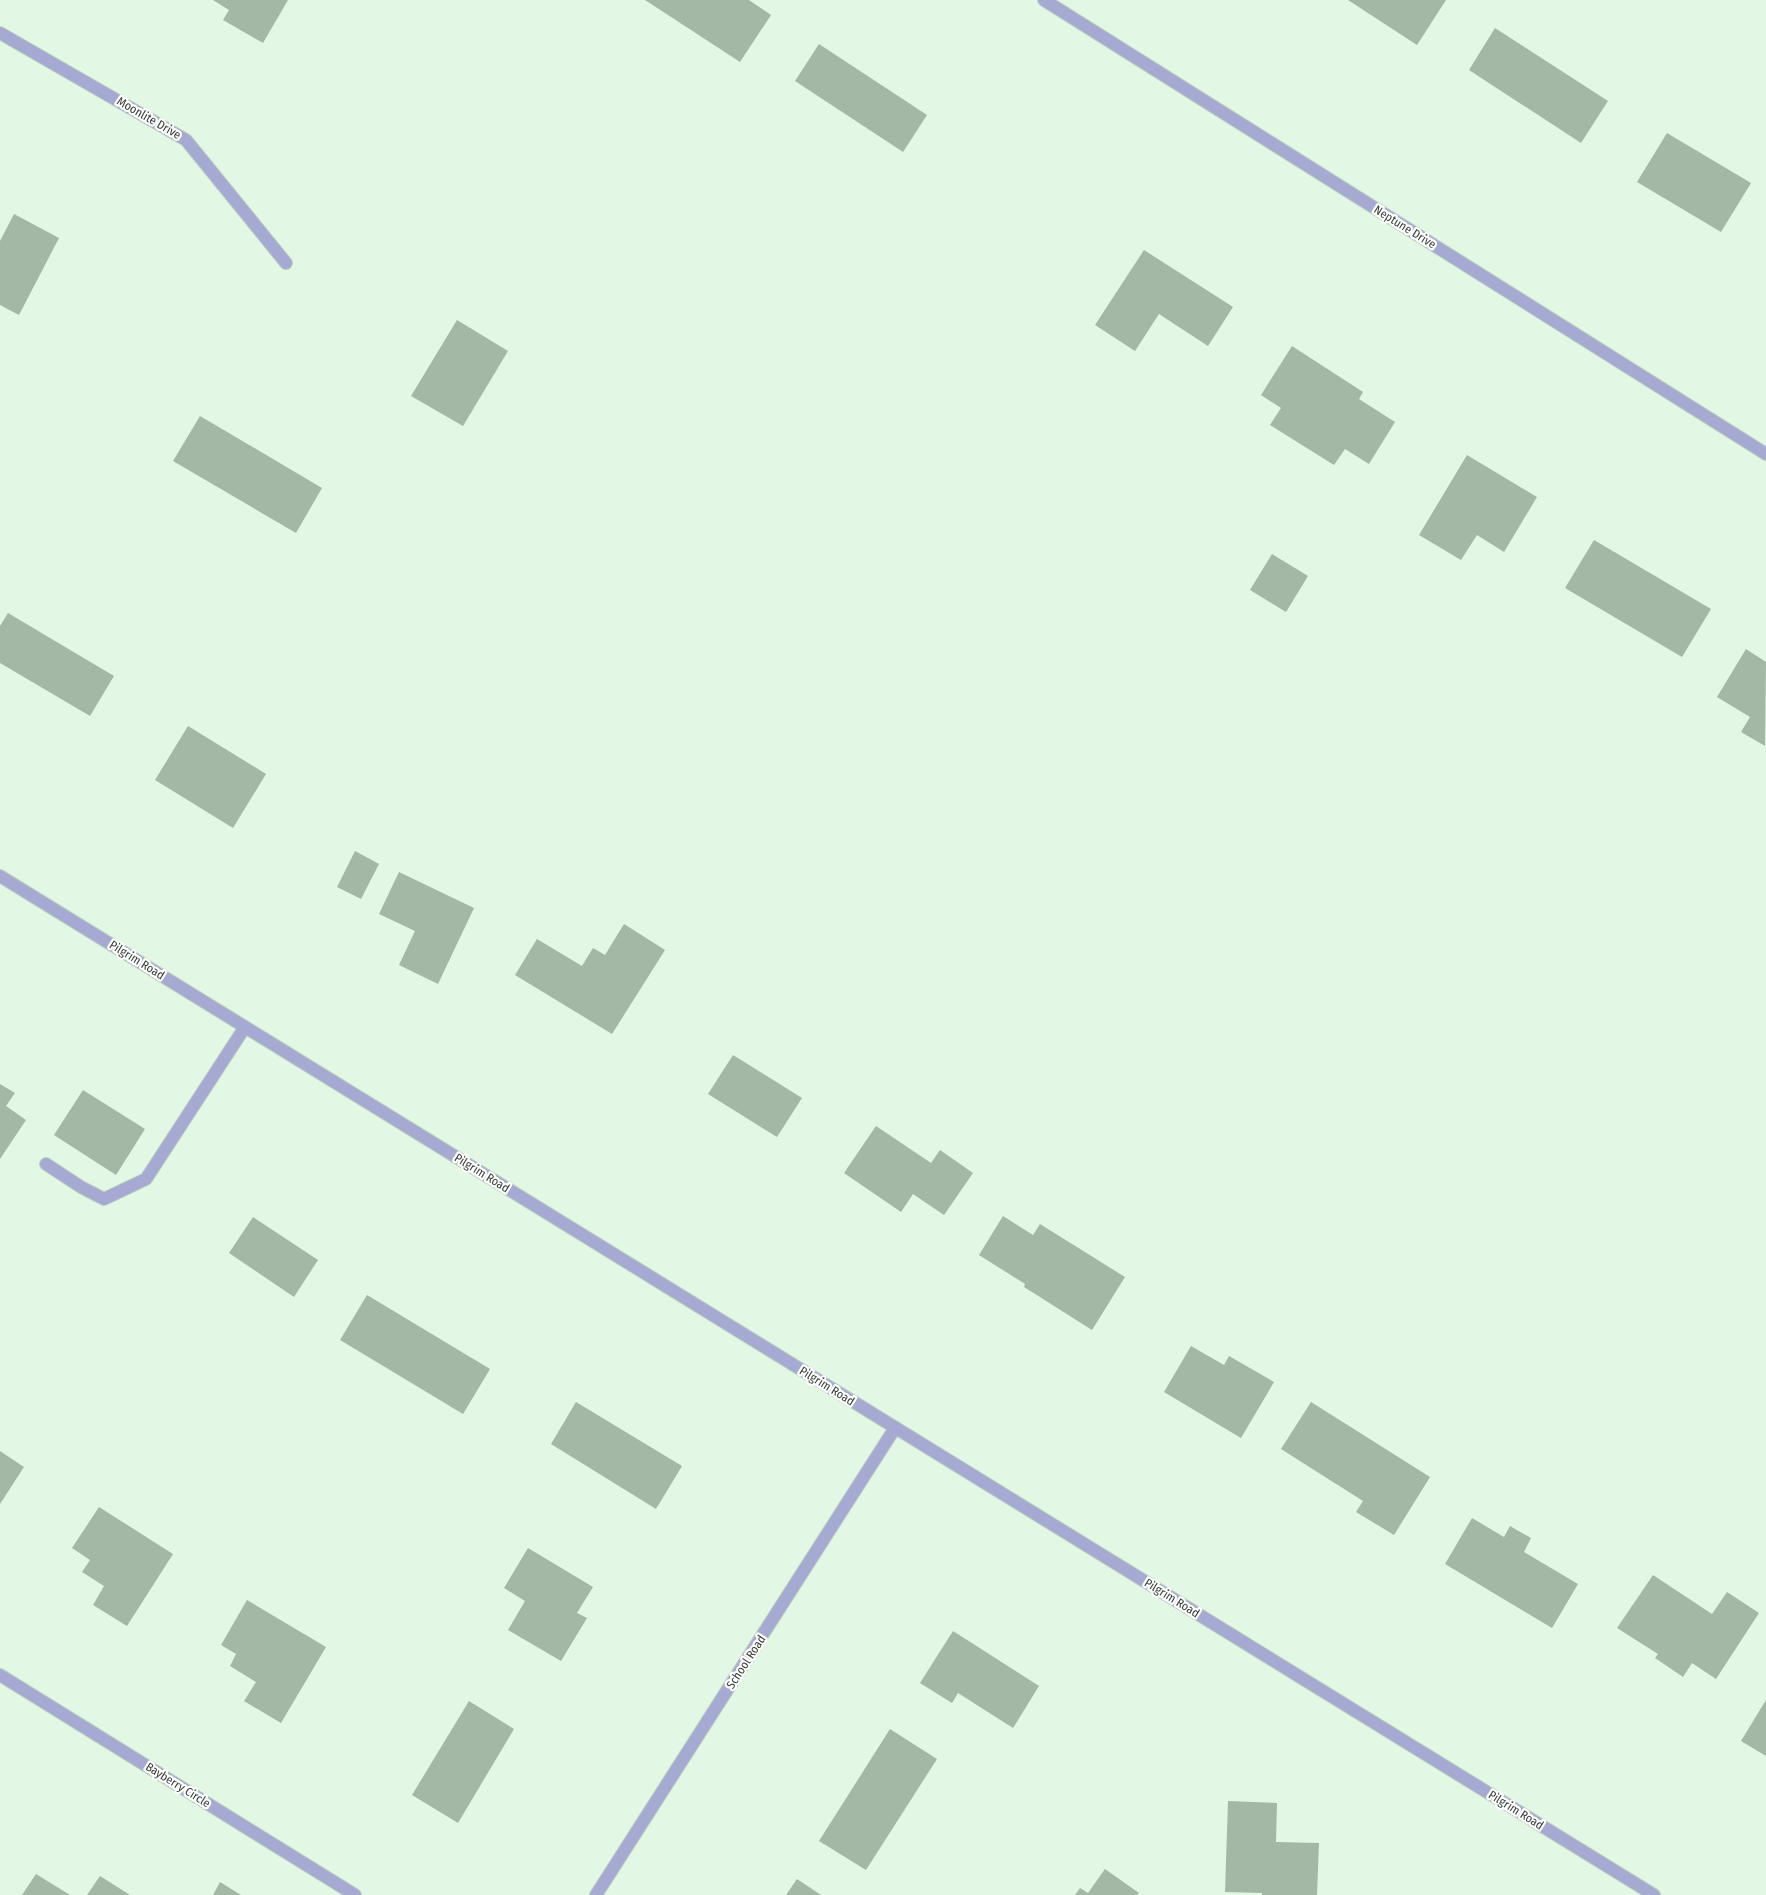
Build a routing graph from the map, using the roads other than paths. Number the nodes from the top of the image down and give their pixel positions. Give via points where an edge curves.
1 (1044, 0) edge
2 (0, 33) edge
3 (286, 263) dead end
4 (1766, 454) edge
5 (0, 876) edge
6 (245, 1027) junction
7 (46, 1164) dead end
8 (895, 1428) junction
9 (0, 1675) edge
10 (356, 1895) edge
11 (596, 1895) edge
12 (1654, 1895) edge

1 - 4 street, Neptune Drive
2 - 3 street, Moonlite Drive via 186,140
5 - 6 street, Pilgrim Road
6 - 7 street via 146,1178 104,1199
6 - 8 street, Pilgrim Road
8 - 11 street, School Road
8 - 12 street, Pilgrim Road
9 - 10 street, Bayberry Circle

